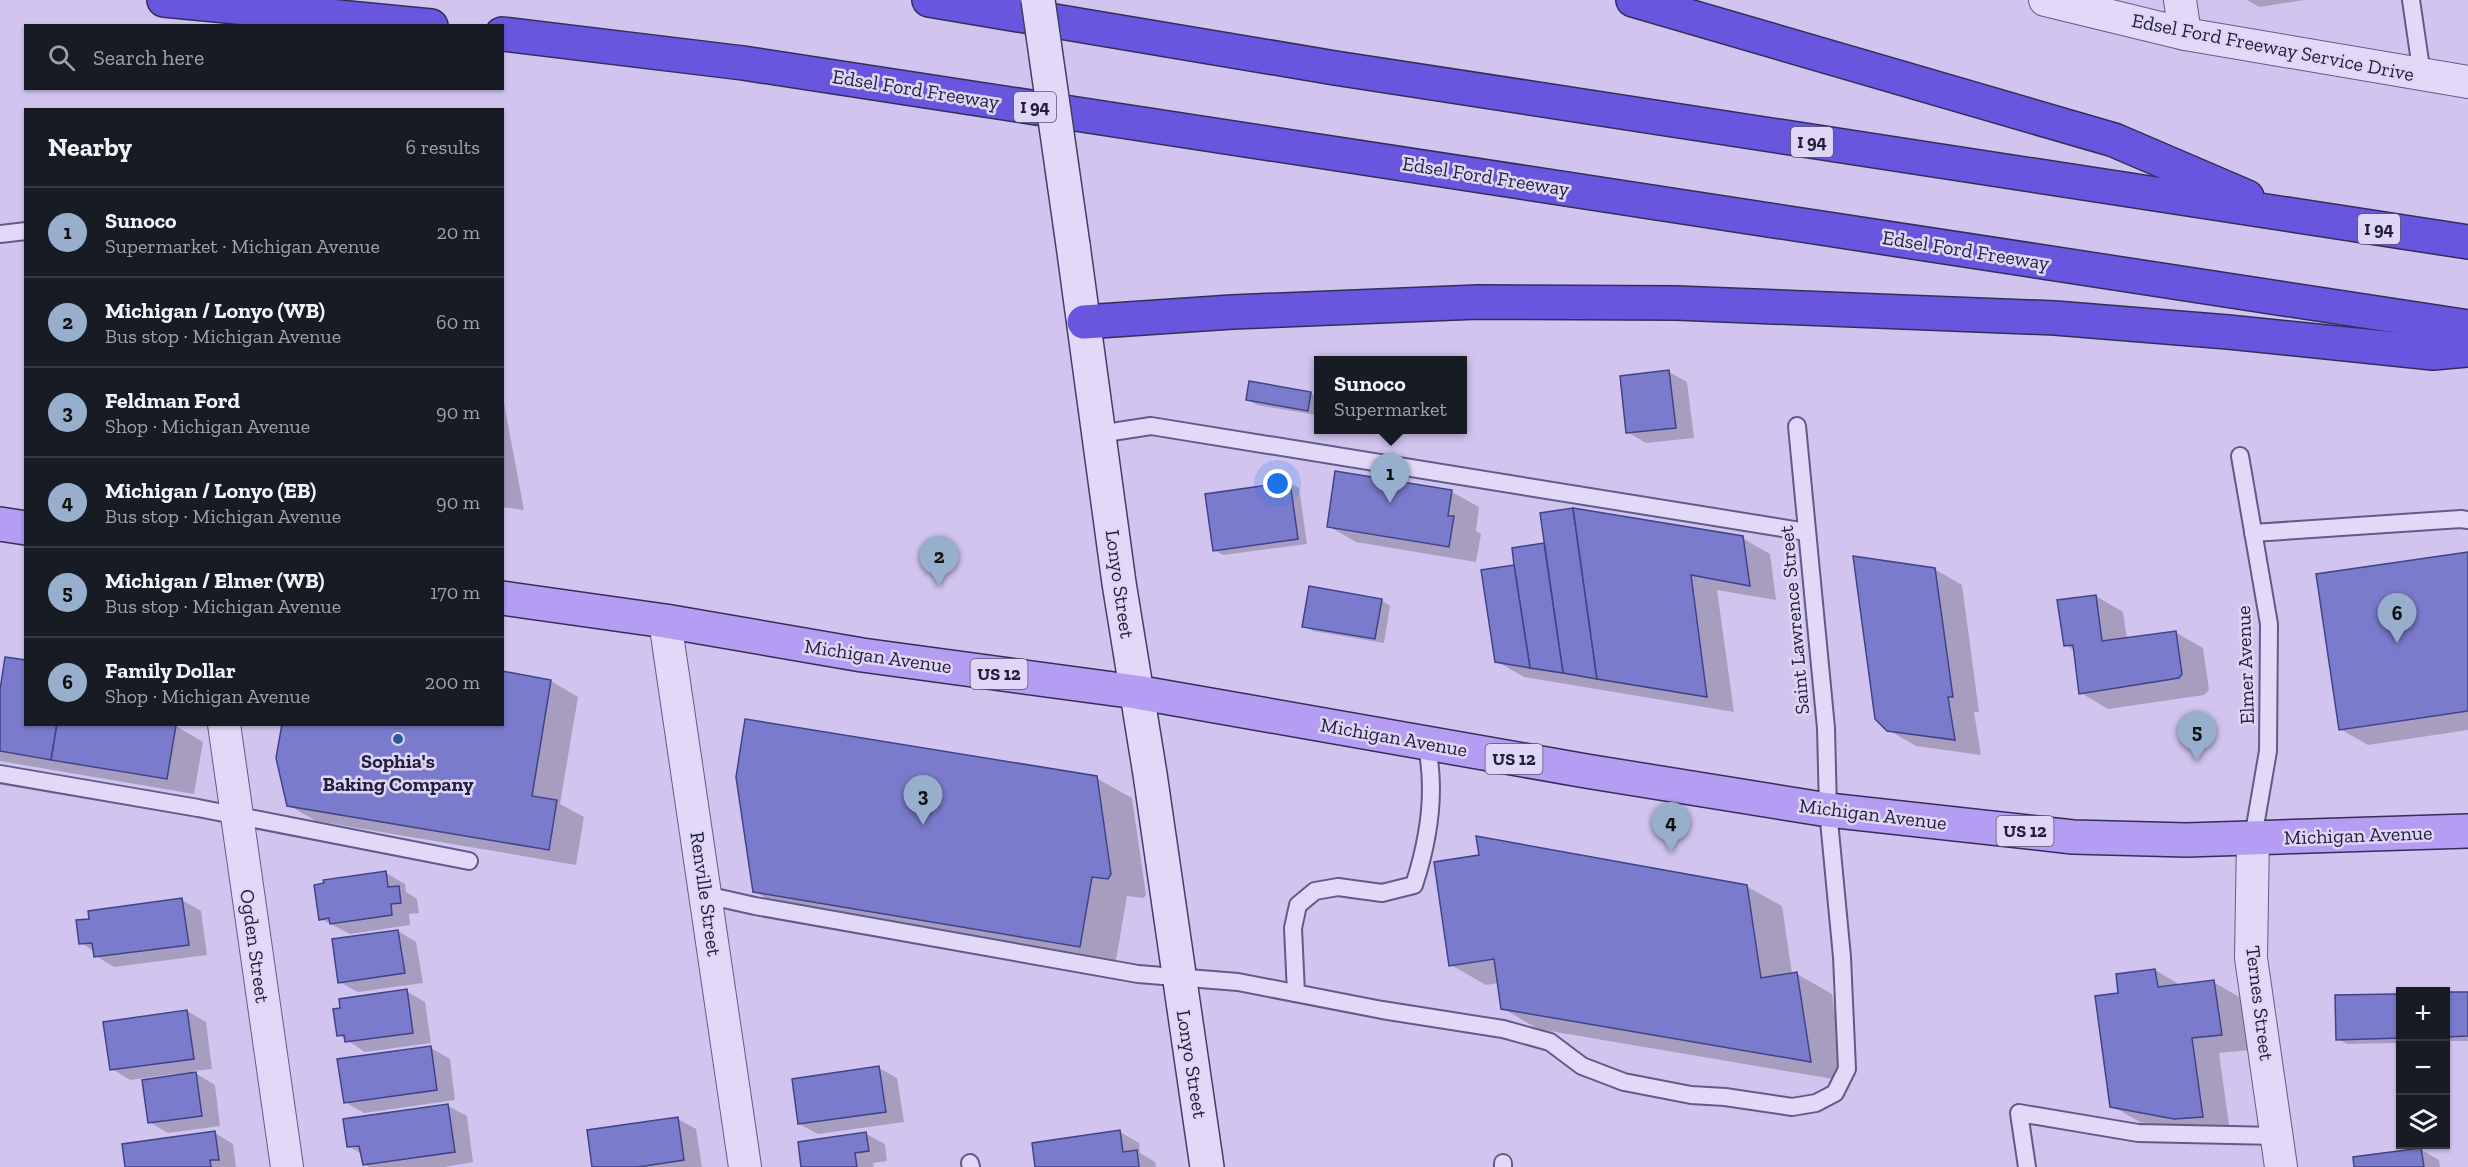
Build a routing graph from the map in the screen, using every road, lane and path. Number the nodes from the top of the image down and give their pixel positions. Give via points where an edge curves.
1 (164, 0) edge
2 (929, 0) edge
3 (1038, 0) edge
4 (1633, 0) edge
5 (2045, 0) edge
6 (2180, 0) edge
7 (2411, 0) edge
8 (410, 24) edge
9 (504, 34) edge
10 (2185, 34) junction
11 (2422, 75) junction
12 (2468, 82) edge
13 (2290, 216) junction
14 (24, 231) edge
15 (0, 234) edge
16 (2468, 242) edge
17 (1084, 322) junction
18 (2468, 327) edge
19 (2468, 350) edge
20 (1797, 426) dead end
21 (1099, 434) junction
22 (2240, 456) dead end
23 (2468, 520) edge
24 (0, 524) edge
25 (24, 528) edge
26 (1807, 532) junction
27 (2253, 533) junction
28 (504, 598) edge
29 (665, 621) junction
30 (1136, 692) junction
31 (224, 726) edge
32 (1426, 743) junction
33 (0, 774) edge
34 (1828, 810) junction
35 (237, 815) junction
36 (2468, 831) edge
37 (2253, 838) junction
38 (469, 861) dead end
39 (706, 895) junction
40 (1179, 977) junction
41 (1296, 993) junction
42 (2277, 1136) junction
43 (287, 1167) edge
44 (745, 1167) edge
45 (1207, 1167) edge
46 (2027, 1167) edge
47 (2282, 1167) edge

1 - 8 highway
2 - 13 highway, I 94 via 1347,70
3 - 17 street, Lonyo Street, bridge
4 - 13 highway via 2114,140
5 - 10 street, Edsel Ford Freeway Service Drive
6 - 10 street
7 - 11 lane
9 - 18 highway, Edsel Ford Freeway / I 94 via 743,63
10 - 11 street, Edsel Ford Freeway Service Drive
11 - 12 street, Edsel Ford Freeway Service Drive
13 - 16 highway, I 94
14 - 15 lane
17 - 19 highway via 1478,302 1676,303 2055,318 2433,353
17 - 21 street, Lonyo Street
20 - 26 lane, Saint Lawrence Street
21 - 26 lane via 1151,426
21 - 30 street, Lonyo Street
22 - 27 lane, Elmer Avenue
23 - 27 lane
24 - 25 main road
26 - 34 lane, Saint Lawrence Street via 1826,728
27 - 37 lane, Elmer Avenue via 2269,624 2268,752
28 - 29 main road, Michigan Avenue / US 12
29 - 30 main road, Michigan Avenue / US 12 via 862,655
29 - 39 street, Renville Street
30 - 32 main road, Michigan Avenue / US 12
30 - 40 street, Lonyo Street
31 - 35 street, Ogden Street
32 - 34 main road, Michigan Avenue / US 12
32 - 41 lane via 1432,777 1429,820 1424,854 1413,885 1382,893 1338,887 1315,891 1298,905 1293,928
33 - 35 lane
34 - 37 main road, Michigan Avenue / US 12 via 2073,837
34 - 41 lane, Saint Lawrence Street via 1842,957 1847,1069 1835,1093 1816,1103 1792,1107 1624,1082 1582,1066 1551,1042 1503,1029
35 - 38 lane
35 - 43 street, Ogden Street
36 - 37 main road, Michigan Avenue / US 12
37 - 42 street, Ternes Street via 2251,958
39 - 40 lane, Saint Lawrence Street via 1138,974
39 - 44 street, Renville Street
40 - 41 lane, Saint Lawrence Street via 1238,982
40 - 45 street, Lonyo Street
42 - 46 lane via 2138,1133 2019,1113
42 - 47 street, Ternes Street

